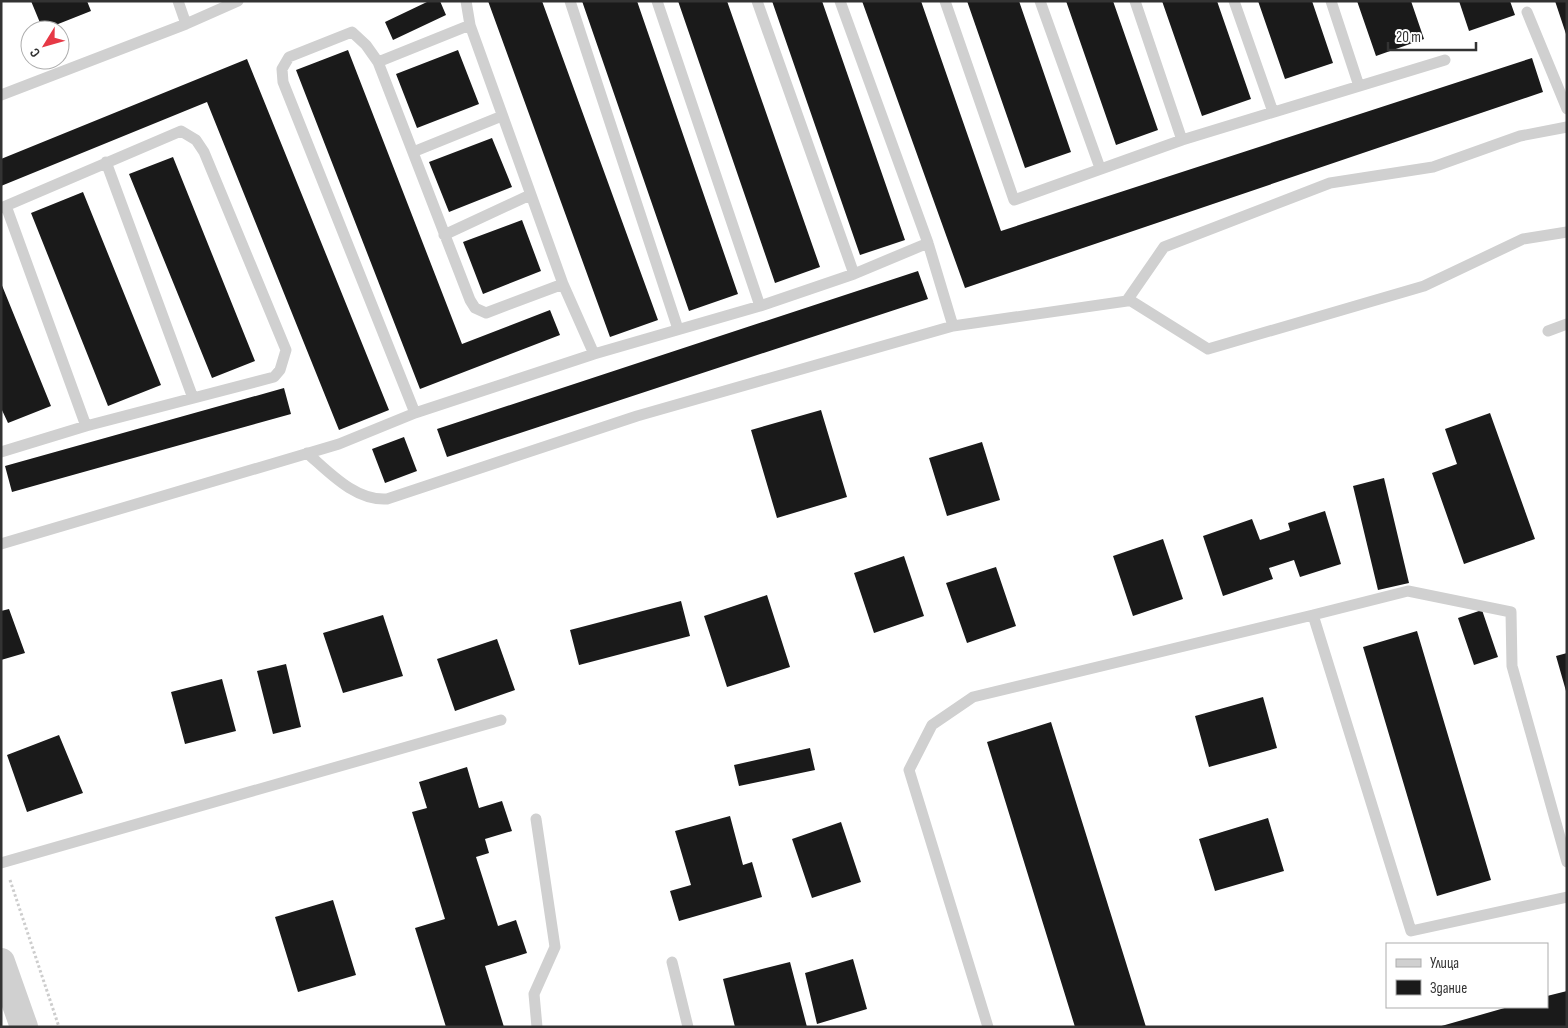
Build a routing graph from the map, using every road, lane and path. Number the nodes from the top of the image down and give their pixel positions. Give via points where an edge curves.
1 (178, 1) edge
2 (238, 1) edge
3 (466, 1) edge
4 (570, 1) edge
5 (657, 1) edge
6 (757, 1) edge
7 (840, 1) edge
8 (945, 1) edge
9 (1040, 1) edge
10 (1135, 1) edge
11 (1234, 1) edge
12 (1331, 1) edge
13 (1527, 12) dead end
14 (186, 24) junction
15 (470, 25) junction
16 (1445, 60) dead end
17 (378, 62) junction
18 (1359, 86) junction
19 (1, 96) edge
20 (1567, 109) edge
21 (1273, 112) junction
22 (502, 116) junction
23 (1567, 127) edge
24 (1182, 140) junction
25 (413, 152) junction
26 (106, 162) junction
27 (1100, 168) junction
28 (530, 195) junction
29 (4, 207) edge
30 (1567, 232) edge
31 (444, 235) junction
32 (928, 243) junction
33 (854, 274) junction
34 (563, 284) junction
35 (1128, 299) junction
36 (760, 306) junction
37 (1567, 324) edge
38 (954, 326) junction
39 (678, 329) junction
40 (1548, 331) dead end
41 (594, 354) junction
42 (193, 398) junction
43 (415, 413) junction
44 (86, 426) junction
45 (1, 452) edge
46 (306, 453) junction
47 (1, 544) edge
48 (1313, 614) junction
49 (501, 720) dead end
50 (536, 819) dead end
51 (2, 862) edge
52 (1567, 862) edge
53 (1567, 897) edge
54 (1, 962) edge
55 (672, 962) dead end
56 (24, 1027) edge
57 (59, 1027) edge
58 (537, 1027) edge
59 (688, 1027) edge
60 (988, 1027) edge

1 - 14 lane
2 - 14 lane
3 - 15 lane
4 - 39 lane
5 - 36 lane
6 - 33 lane
7 - 32 lane
8 - 27 lane via 1014,200
9 - 27 lane
10 - 24 lane
11 - 21 lane
12 - 18 lane
13 - 20 lane
14 - 19 lane
15 - 17 lane
15 - 22 lane
16 - 18 lane
17 - 25 lane
17 - 43 lane via 352,32 289,57 282,69 283,82
18 - 21 lane
21 - 24 lane
22 - 25 lane
22 - 28 lane
23 - 35 lane via 1520,136 1433,167 1330,183 1164,247
24 - 27 lane
25 - 31 lane
26 - 29 lane
26 - 42 lane
26 - 42 lane via 181,131 196,140 204,152 283,340 284,360 274,377
28 - 31 lane
28 - 34 lane
29 - 44 lane
30 - 35 lane via 1523,239 1424,286 1208,349
31 - 34 lane via 475,308 486,312
32 - 33 lane
32 - 38 lane
33 - 36 lane
34 - 41 lane
35 - 38 lane via 1127,302
36 - 39 lane
37 - 40 lane
38 - 46 lane via 637,416 388,499 376,500 357,492
39 - 41 lane
41 - 43 lane
42 - 44 lane
43 - 46 lane via 339,444
44 - 45 lane
46 - 47 lane
48 - 52 lane via 1408,592 1511,612 1512,666
48 - 53 lane via 1411,931
48 - 60 lane via 973,697 932,725 910,770
49 - 51 lane
50 - 58 lane via 555,947 534,994
51 - 57 path
54 - 56 street
55 - 59 lane

